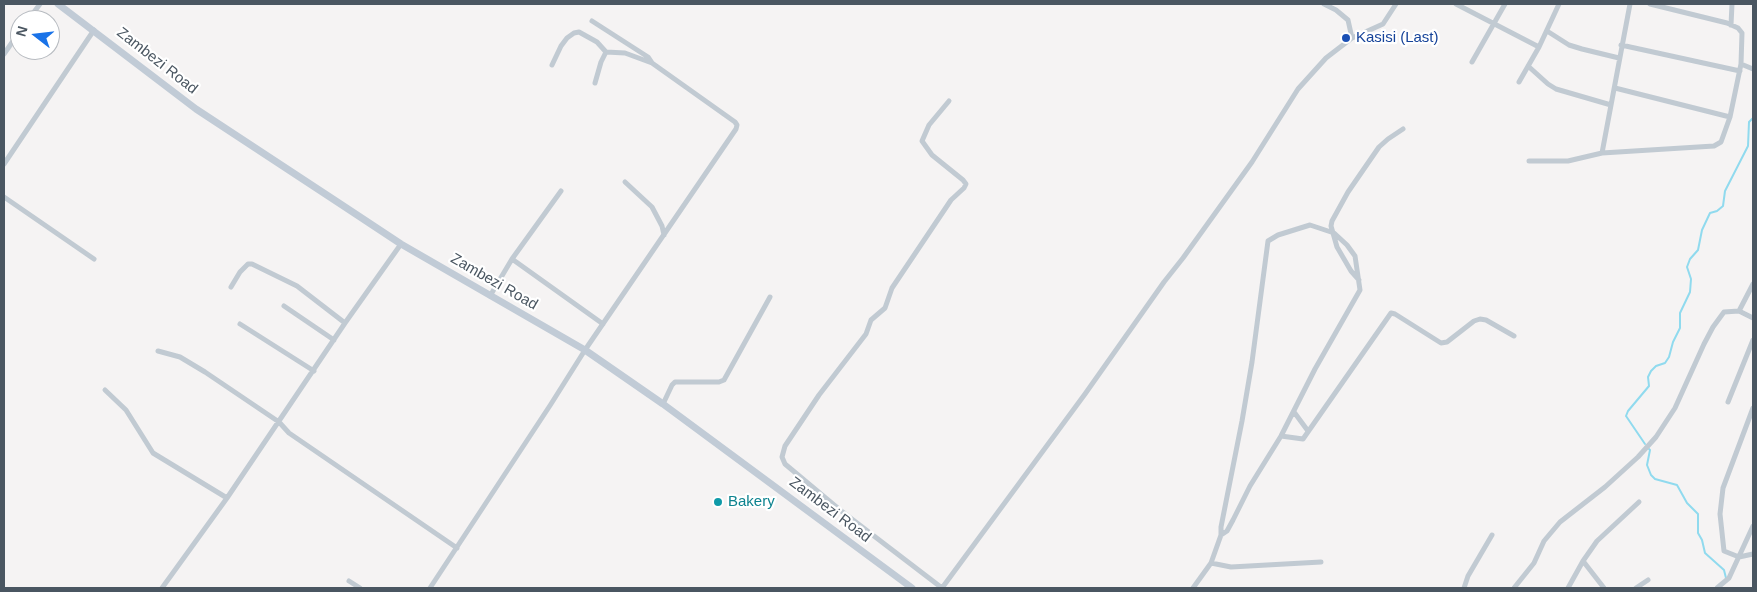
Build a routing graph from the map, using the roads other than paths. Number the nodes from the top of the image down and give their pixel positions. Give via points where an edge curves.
1 (58, 4) edge
2 (1324, 4) edge
3 (1339, 4) edge
4 (1396, 4) edge
5 (1456, 4) edge
6 (1504, 4) edge
7 (1559, 4) edge
8 (1630, 4) edge
9 (1650, 4) edge
10 (1732, 4) edge
11 (1336, 10) junction
12 (592, 21) dead end
13 (1494, 24) junction
14 (1731, 25) junction
15 (94, 30) junction
16 (1547, 31) junction
17 (1352, 38) junction
18 (1621, 45) junction
19 (1539, 47) junction
20 (606, 52) junction
21 (1619, 58) junction
22 (1472, 62) dead end
23 (652, 63) junction
24 (1741, 64) junction
25 (552, 65) dead end
26 (1528, 66) junction
27 (1753, 69) edge
28 (1740, 72) junction
29 (1519, 82) dead end
30 (595, 83) dead end
31 (1615, 88) junction
32 (949, 101) dead end
33 (1611, 105) junction
34 (1730, 117) junction
35 (1403, 129) dead end
36 (1602, 153) junction
37 (1529, 161) dead end
38 (4, 164) edge
39 (625, 182) dead end
40 (561, 191) dead end
41 (4, 197) edge
42 (1334, 233) junction
43 (664, 235) junction
44 (401, 244) junction
45 (94, 259) dead end
46 (512, 259) junction
47 (1359, 280) junction
48 (1753, 284) edge
49 (231, 287) dead end
50 (490, 296) junction
51 (770, 297) dead end
52 (284, 306) dead end
53 (1739, 311) junction
54 (1753, 318) edge
55 (345, 323) junction
56 (240, 324) dead end
57 (604, 324) junction
58 (1514, 336) dead end
59 (334, 340) junction
60 (1753, 340) edge
61 (585, 350) junction
62 (158, 351) dead end
63 (314, 371) junction
64 (105, 390) dead end
65 (1728, 402) dead end
66 (663, 404) junction
67 (1753, 408) edge
68 (1294, 412) junction
69 (279, 422) junction
70 (1308, 431) junction
71 (1281, 436) junction
72 (227, 498) junction
73 (1640, 502) dead end
74 (1753, 526) edge
75 (1221, 535) junction
76 (1492, 535) dead end
77 (457, 548) junction
78 (1753, 554) edge
79 (1740, 557) junction
80 (1583, 561) junction
81 (1321, 562) dead end
82 (1211, 563) junction
83 (1648, 580) dead end
84 (349, 581) dead end
85 (162, 588) edge
86 (360, 588) edge
87 (430, 588) edge
88 (912, 588) edge
89 (942, 588) edge
90 (1193, 588) edge
91 (1464, 588) edge
92 (1514, 588) edge
93 (1568, 588) edge
94 (1604, 588) edge
95 (1636, 588) edge
96 (1717, 588) edge

1 - 15 main road, Zambezi Road
2 - 11 street
3 - 11 street
4 - 17 street via 1382,24
5 - 13 street
6 - 13 street
7 - 16 street
8 - 18 street
9 - 14 street
10 - 14 street
11 - 17 street via 1348,20
12 - 23 street via 648,57
13 - 19 street
13 - 22 street
14 - 24 street via 1742,33
15 - 38 street
15 - 44 main road, Zambezi Road via 196,109
16 - 19 street
16 - 21 street via 1569,45
17 - 89 street via 1326,58 1298,89 1252,162
18 - 21 street
18 - 28 street
19 - 26 street
20 - 23 street via 625,53
20 - 25 street via 585,34 574,33 561,46
20 - 30 street
21 - 31 street
23 - 43 street via 737,125
24 - 27 street
24 - 28 street
26 - 29 street
26 - 33 street via 1556,89
28 - 34 street
31 - 33 street
31 - 34 street
32 - 89 street via 929,125 922,141 932,155 966,184 946,207 892,288 885,308 871,320 866,334 819,395 785,446 782,457 785,464
33 - 36 street
34 - 36 street via 1722,142 1714,146
35 - 42 street via 1379,147 1348,192 1332,221
36 - 37 street via 1568,161
39 - 43 street via 652,207
40 - 46 street
41 - 45 street
42 - 47 street via 1337,247
42 - 47 street via 1355,256
42 - 75 street via 1310,225 1268,241 1252,362
43 - 57 street
44 - 50 main road, Zambezi Road
44 - 55 street
46 - 50 street
46 - 57 street
47 - 68 street via 1356,301 1315,369
48 - 53 street
49 - 55 street via 240,272 252,264 297,286
50 - 61 main road, Zambezi Road
51 - 66 street via 724,380 675,382
52 - 59 street
53 - 54 street
53 - 92 street via 1724,312 1713,327 1675,408 1651,443 1605,487 1560,522 1544,540 1534,563
55 - 59 street
56 - 63 street
57 - 61 street
58 - 70 street via 1486,320 1480,320 1441,343 1391,314
59 - 63 street
60 - 65 street
61 - 66 main road, Zambezi Road
61 - 77 street
62 - 69 street via 189,362
63 - 69 street
64 - 72 street via 126,410 153,453
66 - 88 main road, Zambezi Road
67 - 79 street via 1720,502 1724,551
68 - 70 street
68 - 71 street
69 - 72 street
69 - 77 street via 289,433
70 - 71 street via 1303,439
71 - 75 street
72 - 85 street
73 - 80 street via 1597,541
74 - 79 street
75 - 82 street
76 - 91 street
77 - 87 street
78 - 79 street
79 - 96 street via 1729,578
80 - 93 street
80 - 94 street
81 - 82 street via 1231,567
82 - 90 street
83 - 95 street
84 - 86 street

